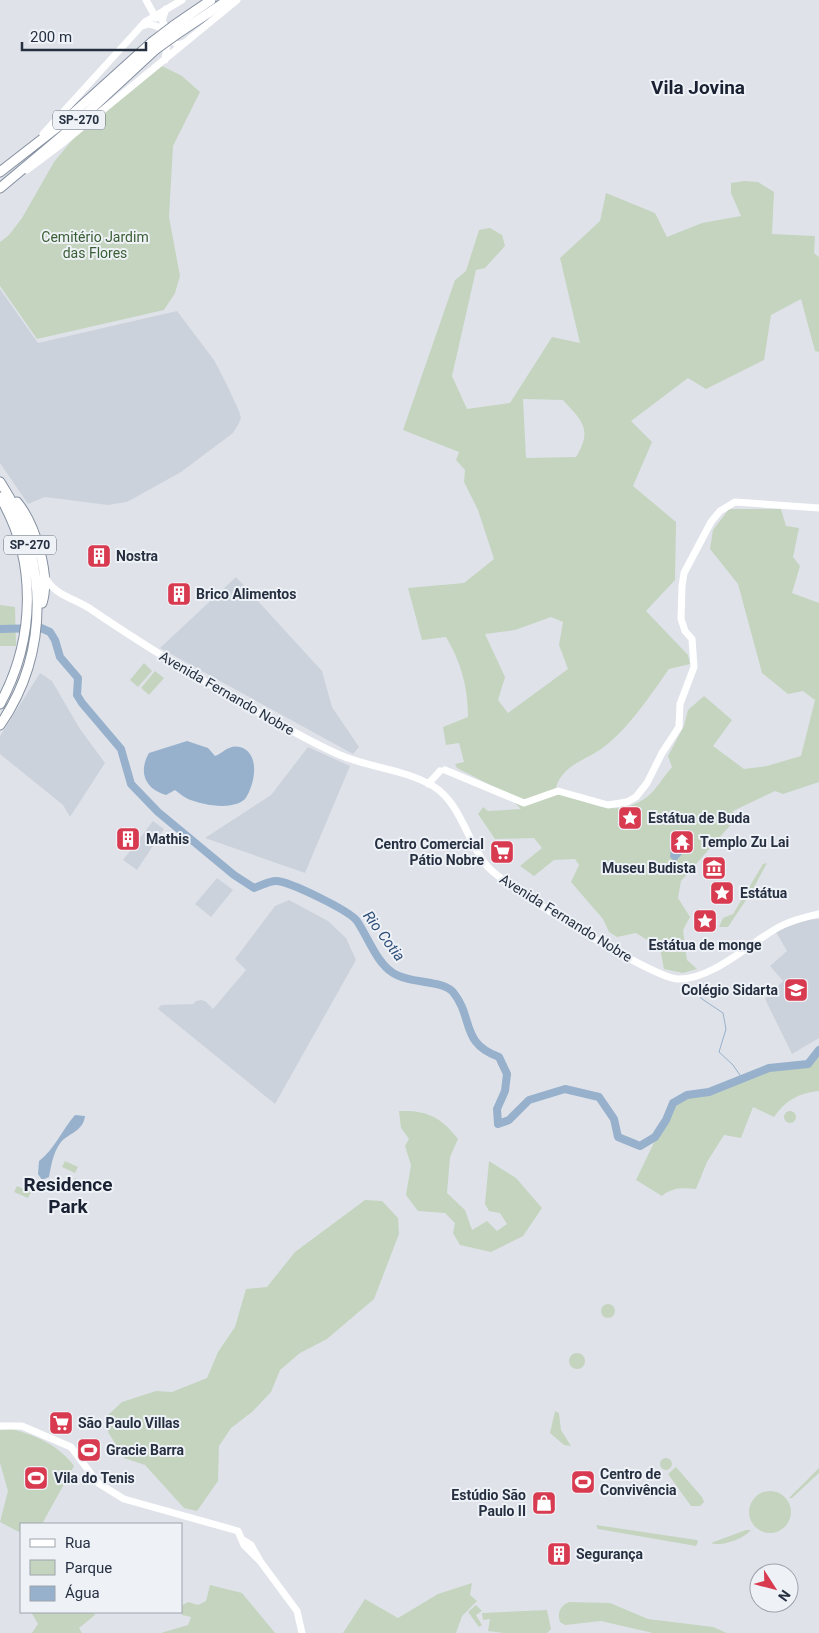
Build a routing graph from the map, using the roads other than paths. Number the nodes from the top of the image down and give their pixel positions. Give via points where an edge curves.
1 (146, 0) edge
2 (182, 0) edge
3 (211, 0) edge
4 (228, 0) edge
5 (237, 0) edge
6 (170, 5) junction
7 (153, 12) junction
8 (141, 26) junction
9 (159, 28) junction
10 (175, 30) junction
11 (187, 41) junction
12 (154, 45) junction
13 (167, 45) junction
14 (175, 52) junction
15 (165, 60) junction
16 (177, 61) dead end
17 (86, 124) junction
18 (65, 133) junction
19 (29, 149) junction
20 (0, 172) edge
21 (20, 174) junction
22 (0, 188) edge
23 (0, 482) edge
24 (3, 494) edge
25 (819, 508) edge
26 (44, 574) junction
27 (60, 593) junction
28 (43, 599) junction
29 (37, 618) junction
30 (0, 704) edge
31 (0, 725) edge
32 (432, 785) junction
33 (819, 914) edge
34 (0, 1426) edge
35 (302, 1633) edge

1 - 7 street
2 - 6 street
3 - 10 highway, SP-270
4 - 10 highway, SP-270
5 - 11 street
6 - 7 street
6 - 11 street via 162,16 164,27 174,43 180,45
7 - 8 street
7 - 9 street
8 - 9 street via 149,24
8 - 19 street
9 - 13 street
10 - 12 highway, SP-270, bridge
11 - 14 street
12 - 18 highway, SP-270
12 - 19 highway, SP-270
13 - 14 street
13 - 15 street
14 - 15 street
14 - 16 street
15 - 17 street
17 - 18 highway
17 - 21 street
18 - 21 highway, SP-270
19 - 20 highway, SP-270
21 - 22 highway, SP-270
23 - 24 highway, SP-270
24 - 26 highway via 29,521
24 - 29 highway, SP-270 via 23,526 32,554
24 - 30 highway, SP-270 via 21,548 27,583 27,618 17,666
25 - 32 street via 735,502 720,511 712,522 684,573 681,619 692,639 694,667 680,704 678,727 636,797 608,805 558,791 524,803 443,771
26 - 27 street via 50,586
26 - 28 highway
27 - 28 street
27 - 32 street, Avenida Fernando Nobre via 84,605 173,664 308,740 343,756 410,775
28 - 29 highway
29 - 31 highway, SP-270 via 22,683
32 - 33 street, Avenida Fernando Nobre via 463,822 487,866 507,884 661,974 678,979 700,974 785,924
34 - 35 street via 22,1426 71,1447 98,1483 124,1500 238,1531 297,1611

